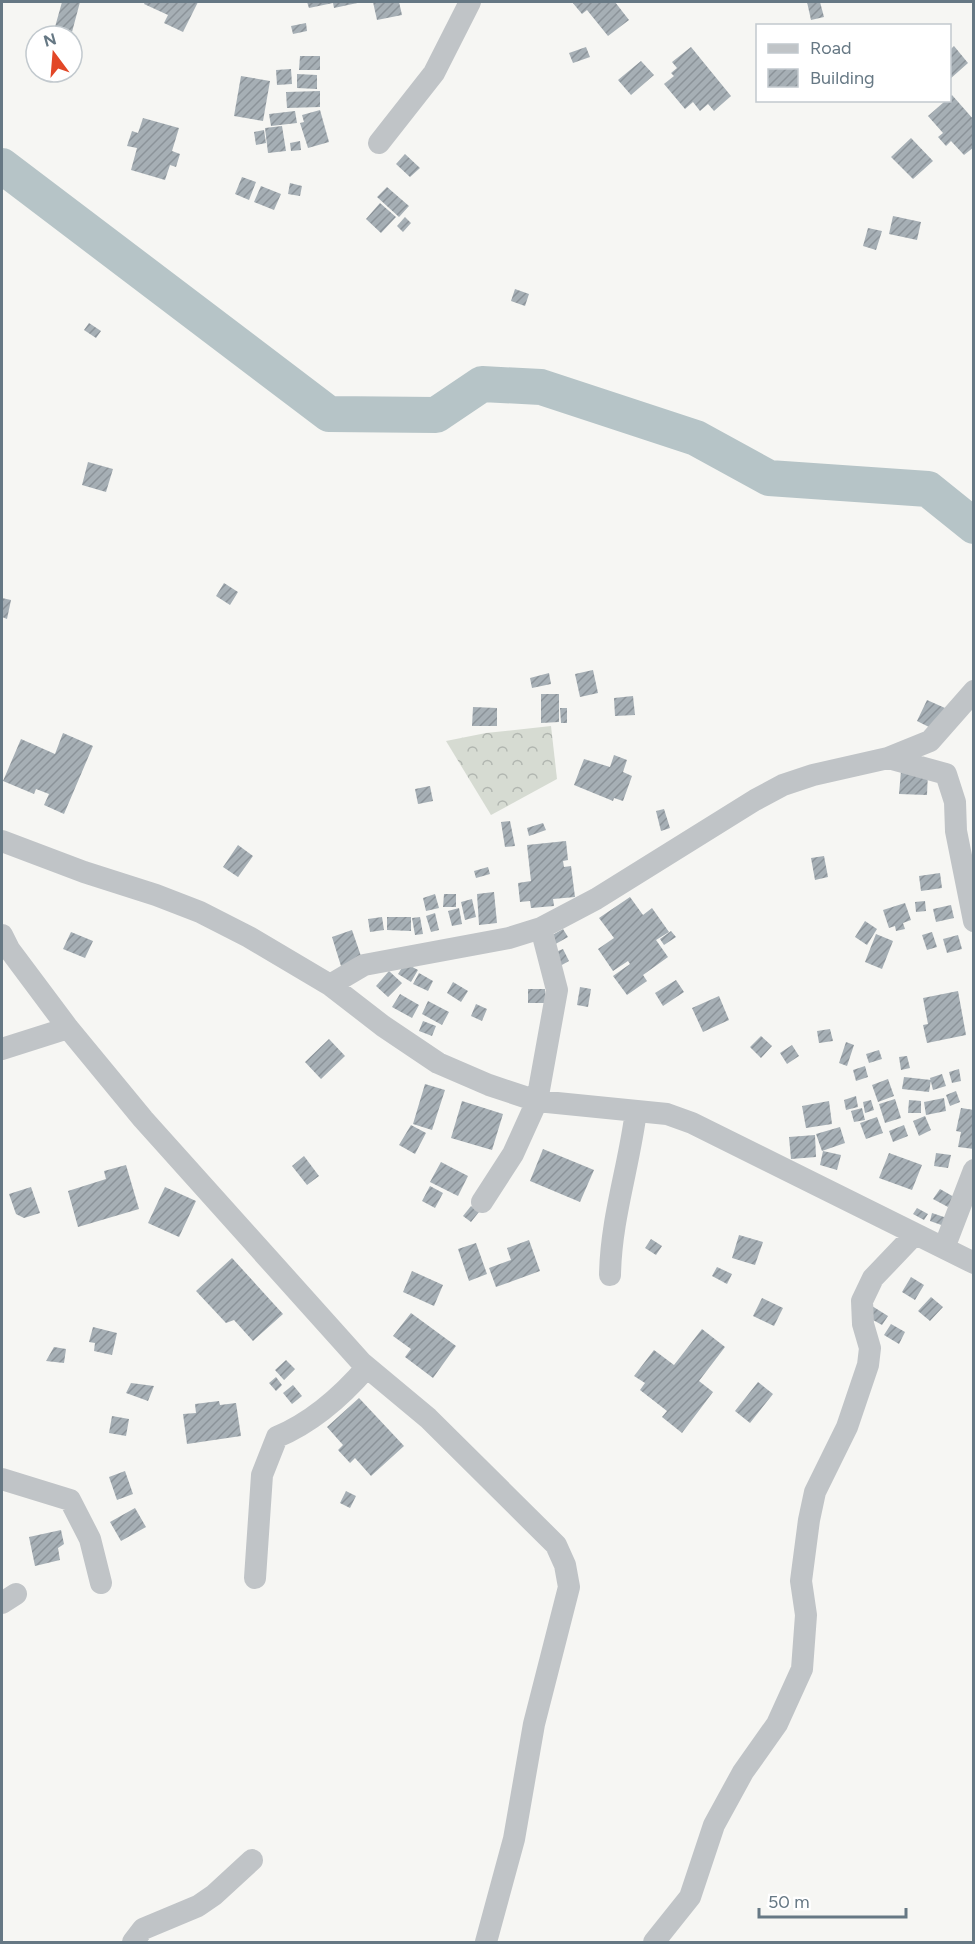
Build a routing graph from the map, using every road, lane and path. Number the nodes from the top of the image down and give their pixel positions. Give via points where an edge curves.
1 (470, 2) edge
2 (379, 143) dead end
3 (974, 691) edge
4 (888, 758) junction
5 (2, 841) edge
6 (974, 921) edge
7 (541, 928) junction
8 (2, 934) edge
9 (330, 985) junction
10 (68, 1029) junction
11 (2, 1049) edge
12 (537, 1101) junction
13 (636, 1111) junction
14 (974, 1170) edge
15 (482, 1202) dead end
16 (915, 1234) junction
17 (944, 1248) junction
18 (974, 1263) edge
19 (610, 1275) dead end
20 (367, 1367) junction
21 (2, 1479) edge
22 (255, 1578) dead end
23 (101, 1583) dead end
24 (252, 1860) dead end
25 (132, 1942) edge
26 (486, 1942) edge
27 (654, 1942) edge

1 - 2 street via 434,73
3 - 4 street via 930,741
4 - 6 street via 946,774 955,802 956,831
4 - 7 street via 783,785 596,899
5 - 9 street via 200,912 285,956
7 - 9 street via 509,938 364,965
7 - 12 street via 557,990
8 - 10 street
9 - 12 street via 438,1063
10 - 11 street
10 - 20 street via 142,1119
12 - 13 street
12 - 15 street via 513,1154
13 - 16 street via 667,1114 692,1123
13 - 19 street via 631,1150 614,1216
14 - 17 street
16 - 17 street
16 - 27 street via 873,1278 862,1301 870,1348 868,1365 847,1427 815,1492 809,1520 801,1581 806,1615 802,1669 777,1725 743,1772 714,1825 690,1897
17 - 18 street
20 - 22 street via 322,1411 299,1428 277,1437 262,1475
20 - 26 street via 428,1418 505,1492 556,1545 565,1565 569,1587 534,1724 514,1839
21 - 23 street via 70,1500 90,1539
24 - 25 street via 198,1906 143,1929

